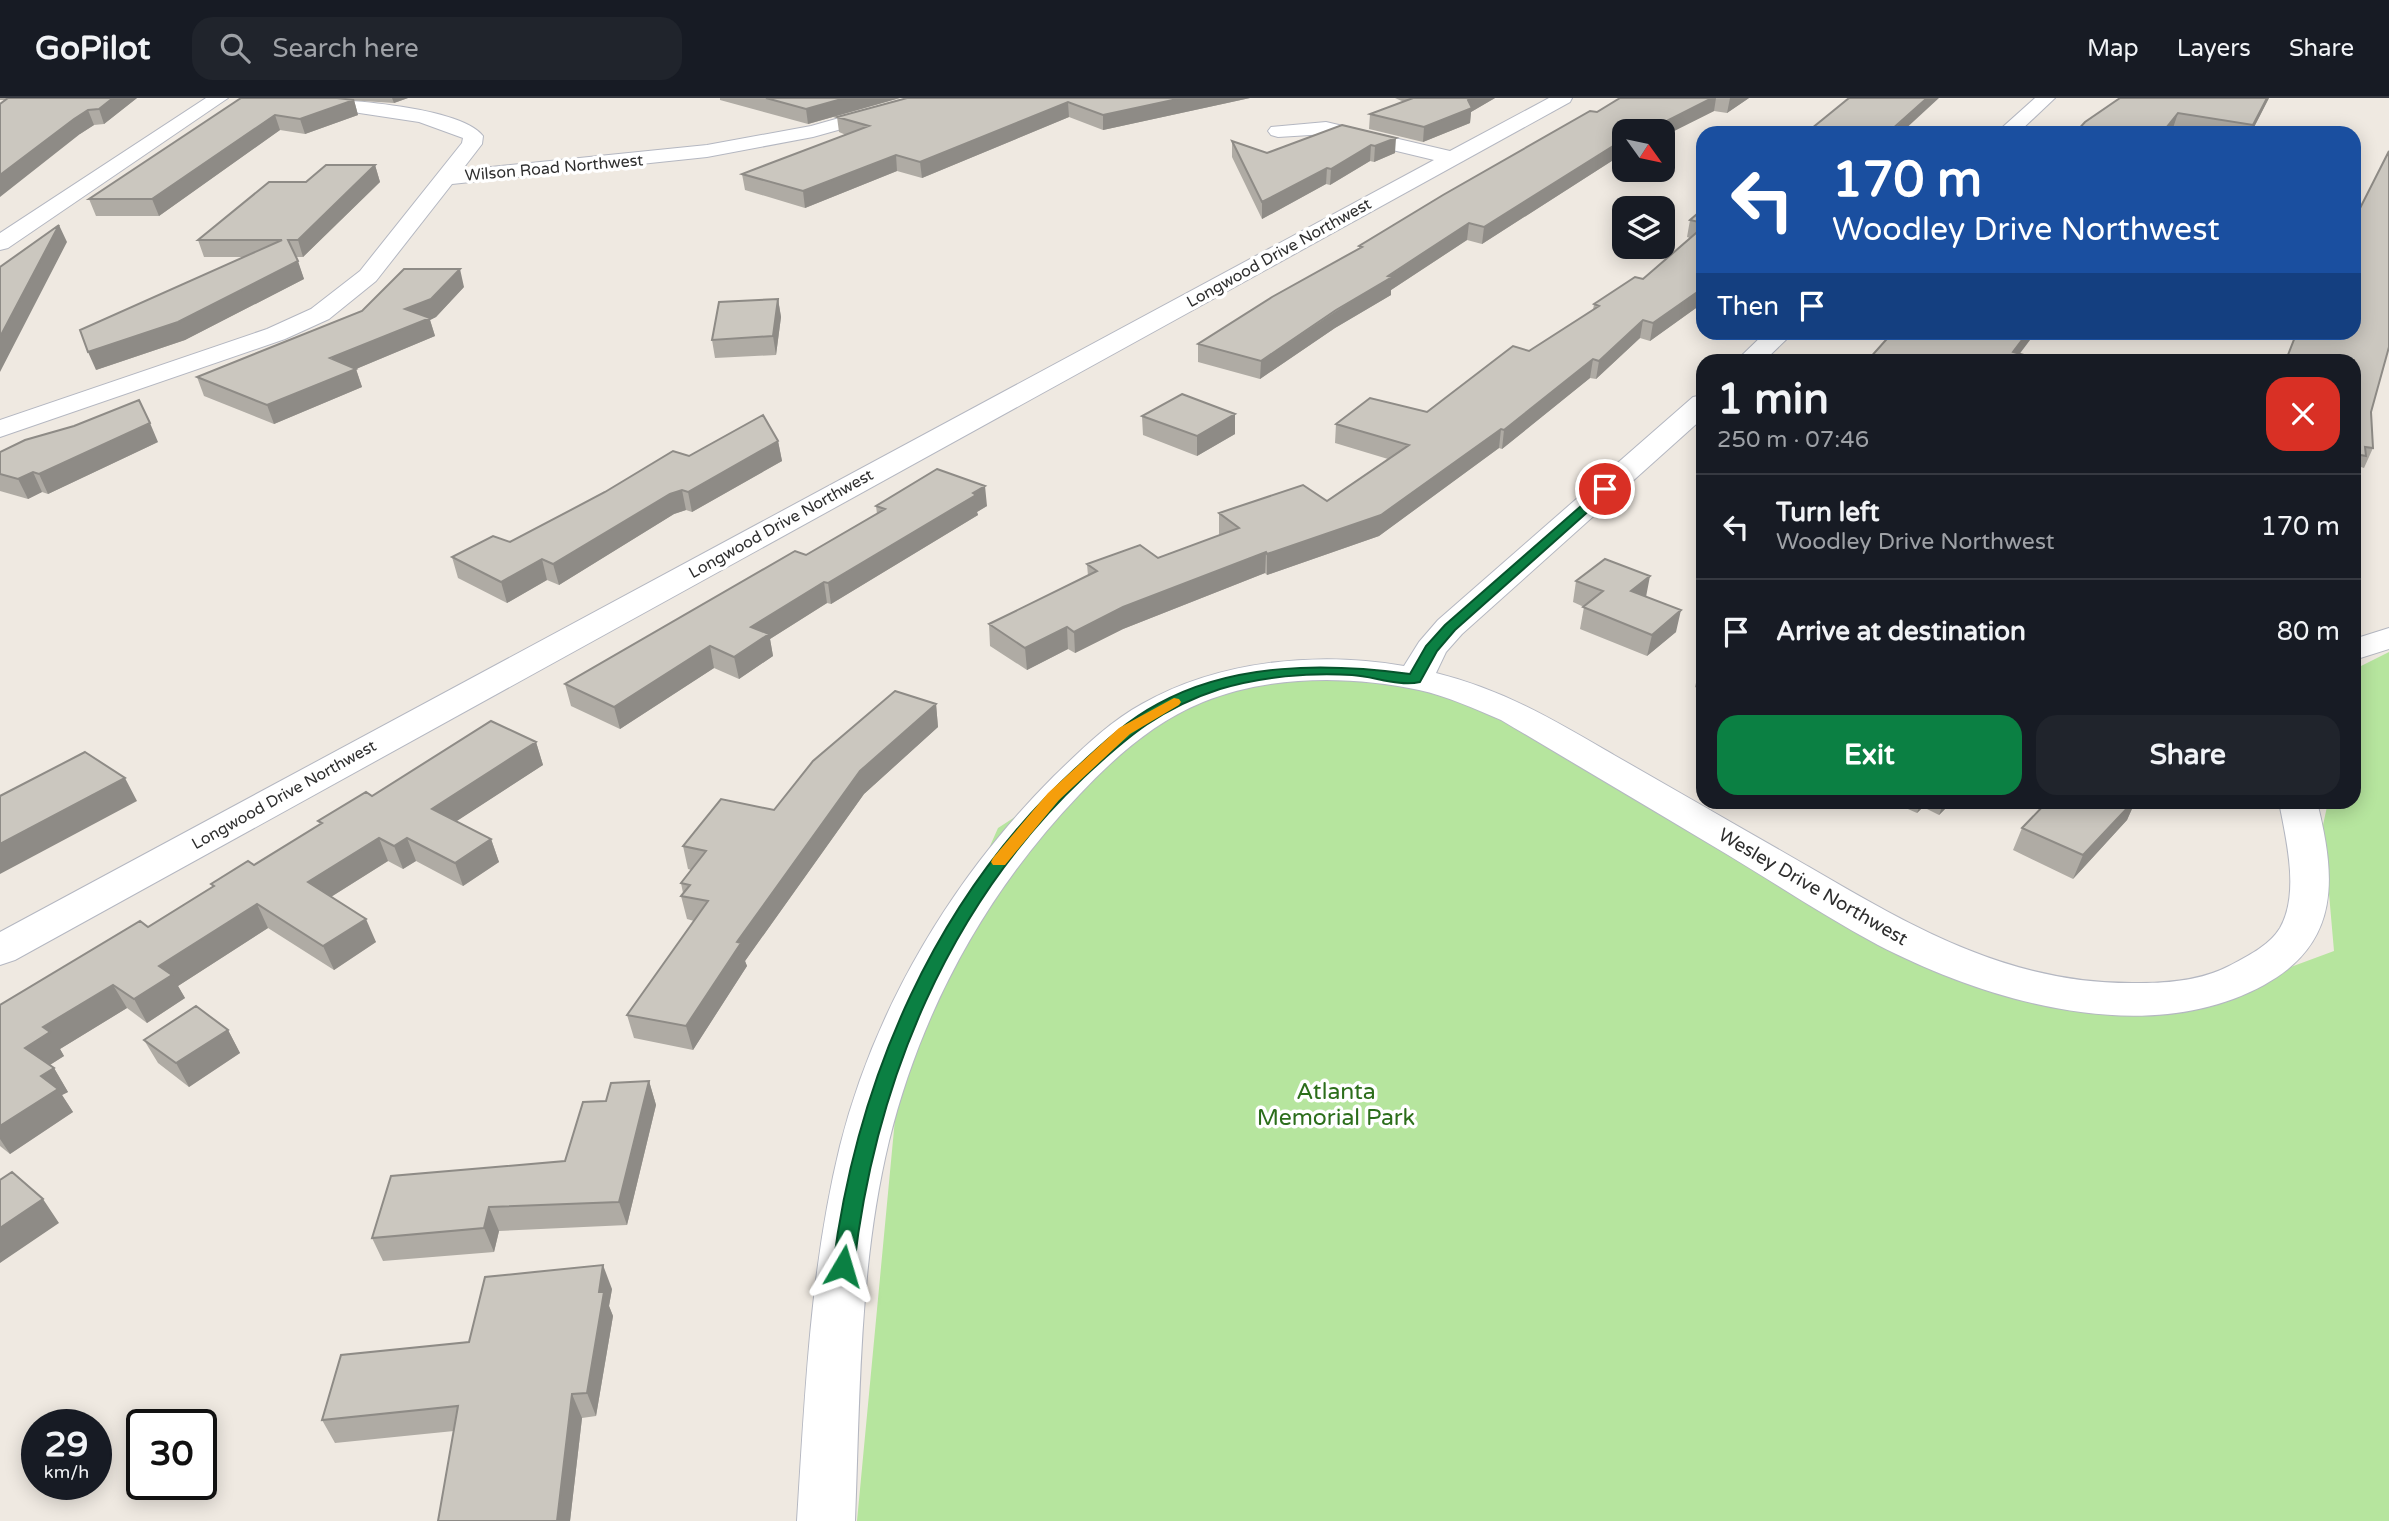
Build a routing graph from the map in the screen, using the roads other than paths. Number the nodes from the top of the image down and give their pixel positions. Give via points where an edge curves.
1 (219, 98) edge
2 (300, 98) edge
3 (931, 98) edge
4 (1563, 98) edge
5 (2046, 98) edge
6 (452, 104) dead end
7 (425, 119) junction
8 (2014, 126) edge
9 (1278, 131) dead end
10 (1453, 158) junction
11 (446, 177) junction
12 (0, 243) edge
13 (1773, 340) edge
14 (1757, 354) edge
15 (1696, 409) edge
16 (0, 429) edge
17 (2389, 638) edge
18 (2361, 648) edge
19 (1415, 678) junction
20 (2299, 809) edge
21 (0, 950) edge
22 (827, 1521) edge

1 - 12 street
2 - 7 street
3 - 11 street, Wilson Road Northwest via 813,131 718,150
4 - 10 street, Longwood Drive Northwest
5 - 8 street
6 - 7 street
7 - 11 street via 459,127 472,136 472,144
9 - 10 street via 1326,128
10 - 21 street, Longwood Drive Northwest
11 - 16 street, Wilson Road Northwest via 368,276 320,314 276,334
13 - 14 street
15 - 19 street via 1450,628 1431,649
17 - 18 street
19 - 20 street, Wesley Drive Northwest via 1514,712 1931,954 1984,974 2081,995 2154,999 2203,992 2248,977 2284,953 2302,925 2308,901 2307,853
19 - 22 street, Wesley Drive Northwest via 1351,671 1286,672 1218,685 1164,706 1124,731 1054,797 998,862 956,925 919,994 893,1055 866,1140 850,1215 837,1318

